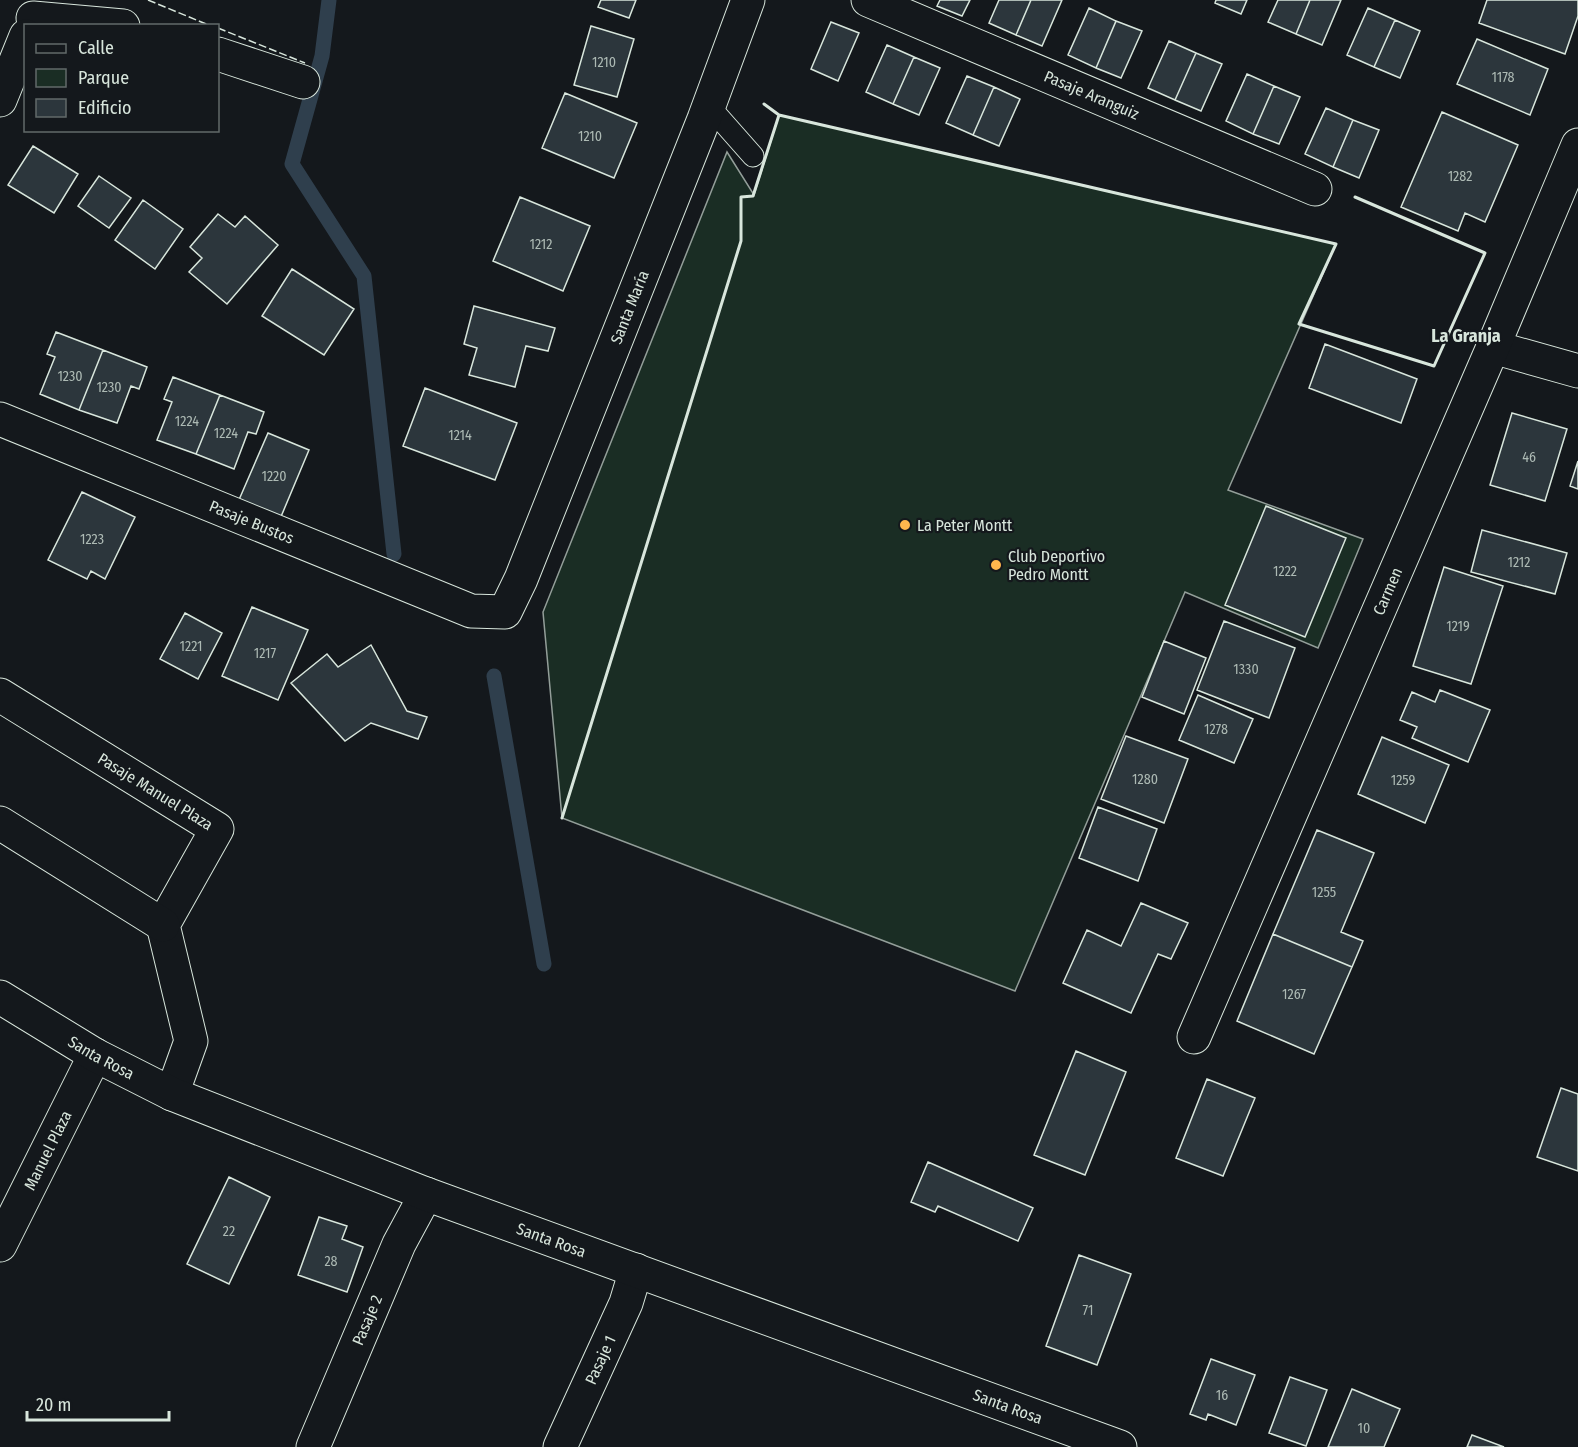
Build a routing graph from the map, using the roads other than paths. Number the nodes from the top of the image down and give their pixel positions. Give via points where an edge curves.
1 (748, 0) edge
2 (868, 0) edge
3 (33, 20) edge
4 (93, 24) edge
5 (24, 42) edge
6 (219, 54) edge
7 (303, 82) dead end
8 (0, 100) edge
9 (708, 105) junction
10 (1578, 145) edge
11 (753, 156) dead end
12 (1315, 189) dead end
13 (1493, 347) junction
14 (1578, 371) edge
15 (0, 419) edge
16 (505, 612) joint
17 (0, 695) edge
18 (0, 823) edge
19 (163, 925) junction
20 (0, 997) edge
21 (1194, 1037) dead end
22 (95, 1055) junction
23 (172, 1094) junction
24 (426, 1194) junction
25 (0, 1245) edge
26 (636, 1270) junction
27 (313, 1447) edge
28 (560, 1447) edge
29 (1120, 1447) edge

1 - 9 street, Santa María
2 - 12 street, Pasaje Aranguiz
3 - 4 street
5 - 8 street
6 - 7 street
9 - 11 lane
9 - 16 street, Santa María
10 - 13 street, Carmen
13 - 14 street
13 - 21 street, Carmen
15 - 16 street, Pasaje Bustos via 471,611
17 - 19 street, Pasaje Manuel Plaza via 217,829
18 - 19 street
19 - 23 street via 191,1041
20 - 22 street, Santa Rosa
22 - 23 street, Santa Rosa
22 - 25 street, Manuel Plaza
23 - 24 street, Santa Rosa
24 - 26 street, Santa Rosa
24 - 27 street, Pasaje 2 via 399,1244
26 - 28 street, Pasaje 1 via 626,1304
26 - 29 street, Santa Rosa

